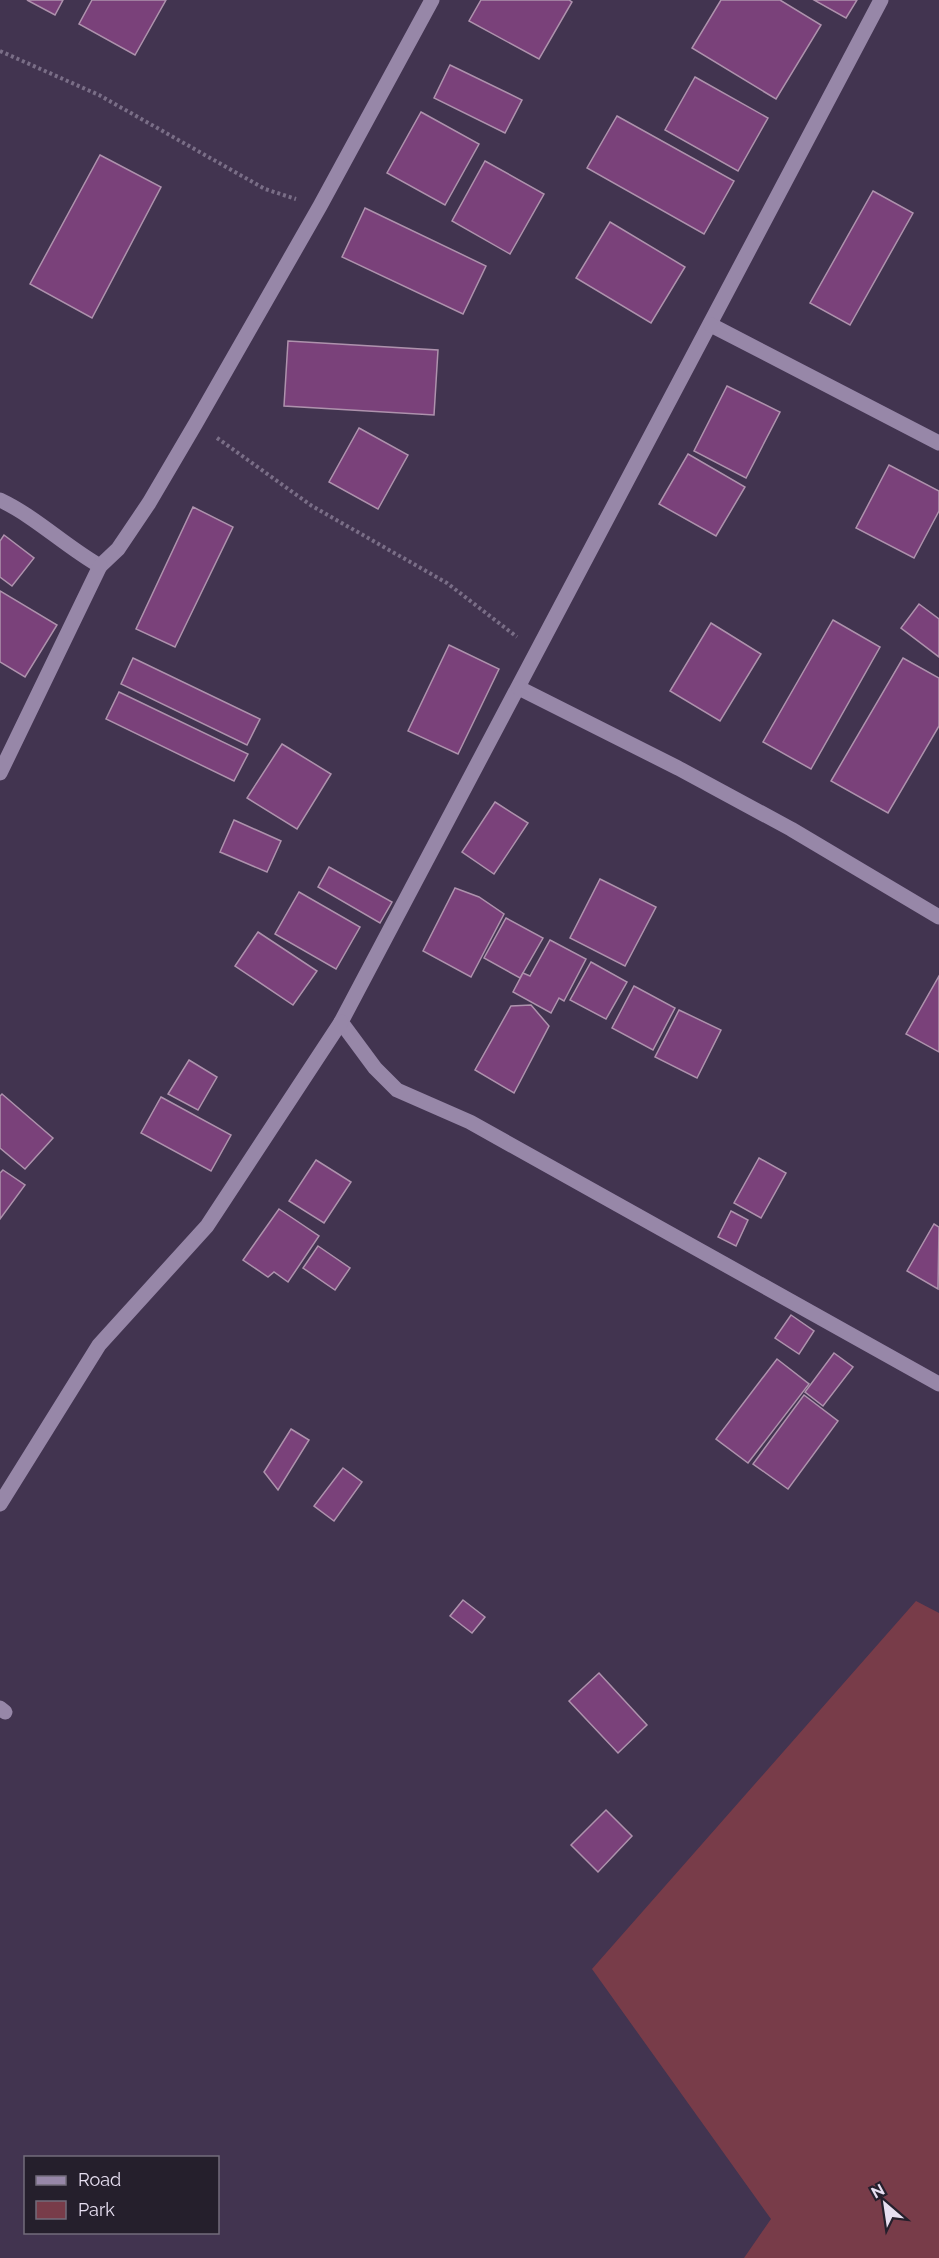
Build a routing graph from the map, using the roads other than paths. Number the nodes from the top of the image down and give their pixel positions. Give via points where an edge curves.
1 (432, 0) edge
2 (881, 0) edge
3 (711, 325) junction
4 (939, 443) edge
5 (0, 500) edge
6 (100, 566) junction
7 (519, 688) junction
8 (0, 773) edge
9 (939, 917) edge
10 (341, 1022) junction
11 (939, 1384) edge
12 (0, 1504) edge

1 - 6 street via 196,423 149,503 118,549
2 - 3 street
3 - 4 street
3 - 7 street
5 - 6 street
6 - 8 street
7 - 9 street via 750,807
7 - 10 street
10 - 11 street via 397,1090 470,1122
10 - 12 street via 207,1226 99,1345

